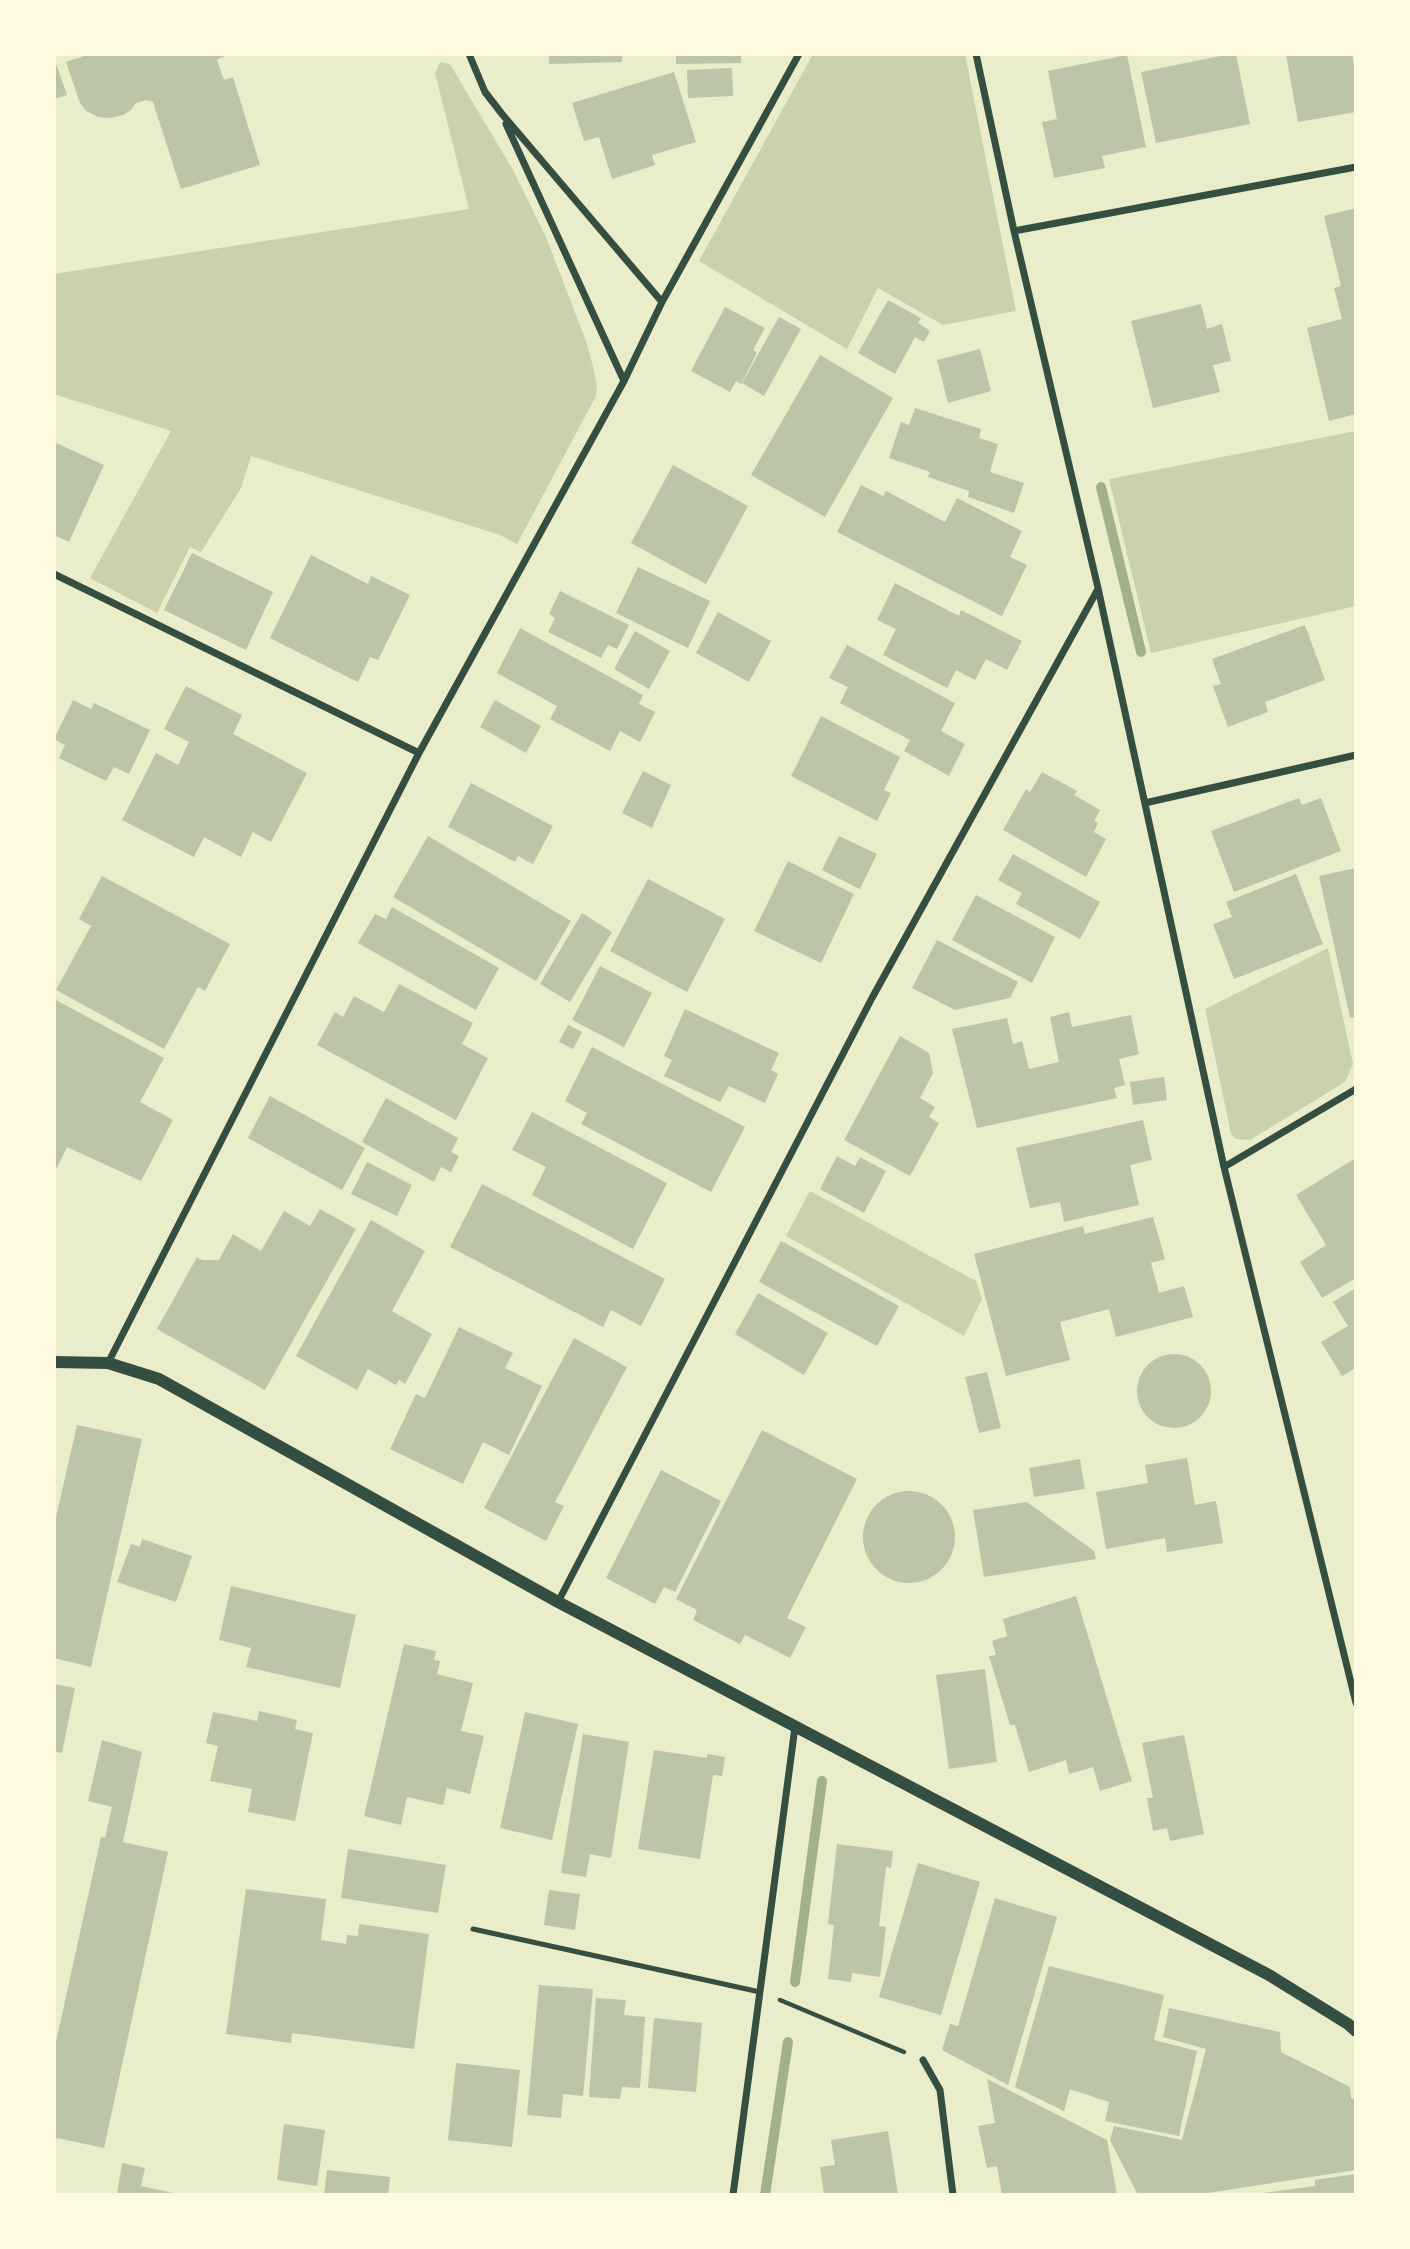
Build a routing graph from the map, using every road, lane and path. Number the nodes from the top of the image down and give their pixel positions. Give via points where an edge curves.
1 (469, 54) edge
2 (799, 54) edge
3 (976, 54) edge
4 (502, 114) junction
5 (1356, 167) edge
6 (1014, 231) junction
7 (663, 302) junction
8 (624, 381) junction
9 (54, 574) edge
10 (1098, 588) junction
11 (419, 753) junction
12 (1356, 755) edge
13 (1145, 803) junction
14 (1356, 1089) edge
15 (1224, 1167) junction
16 (54, 1362) edge
17 (108, 1363) junction
18 (558, 1602) junction
19 (1356, 1662) edge
20 (1348, 1667) junction
21 (1356, 1703) edge
22 (795, 1727) junction
23 (473, 1929) dead end
24 (760, 1992) junction
25 (1356, 2031) edge
26 (923, 2060) joint
27 (733, 2195) edge
28 (953, 2195) edge

1 - 4 street via 485,92
2 - 7 street
3 - 6 street
4 - 7 street
4 - 8 street
5 - 6 street
6 - 10 street
7 - 8 street
8 - 11 street
9 - 11 street
10 - 13 street
10 - 18 street via 872,998
11 - 17 street
12 - 13 street
13 - 15 street
14 - 15 street
15 - 20 street
16 - 17 street
17 - 18 street via 159,1378
18 - 22 street
19 - 20 street
20 - 21 street
22 - 24 street
22 - 25 street via 1269,1975
23 - 24 lane
24 - 26 path
24 - 27 street
26 - 28 street via 940,2090

